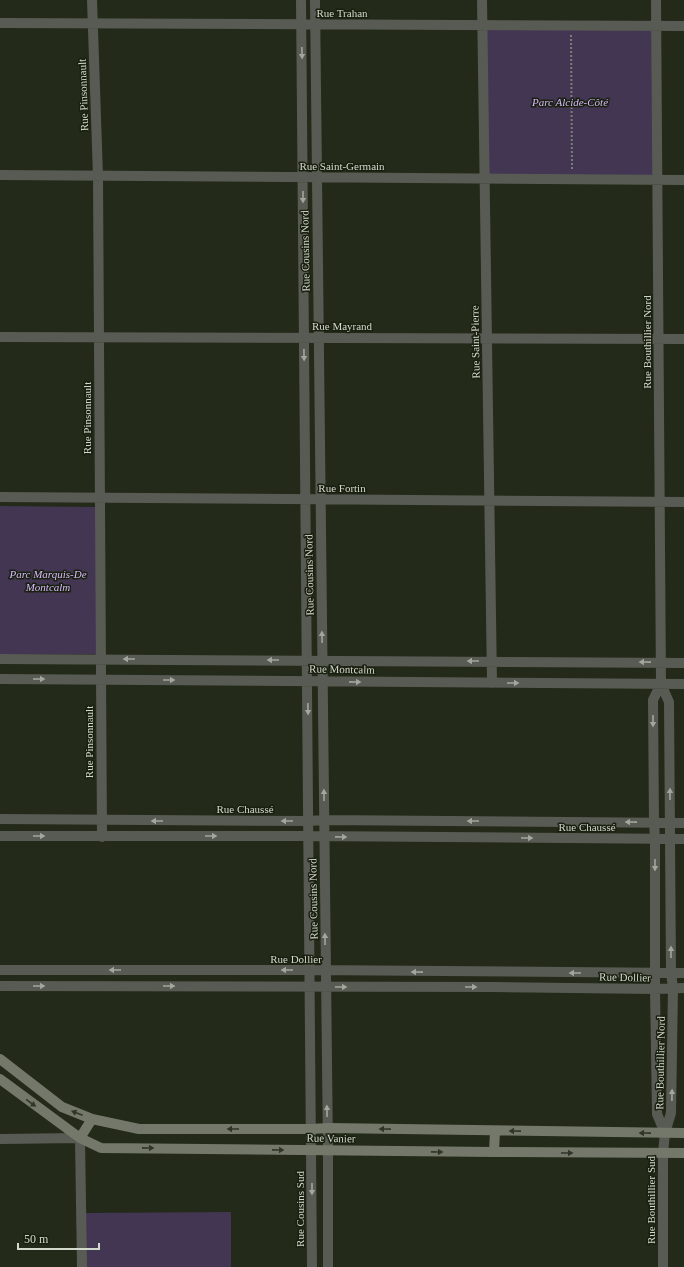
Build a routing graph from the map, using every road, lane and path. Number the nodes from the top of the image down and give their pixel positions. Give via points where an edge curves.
1 (92, 0) edge
2 (301, 0) edge
3 (314, 0) edge
4 (482, 0) edge
5 (656, 0) edge
6 (0, 23) edge
7 (93, 23) junction
8 (302, 24) junction
9 (315, 25) junction
10 (482, 25) junction
11 (571, 26) junction
12 (656, 26) junction
13 (684, 26) edge
14 (0, 175) edge
15 (98, 176) junction
16 (303, 177) junction
17 (316, 177) junction
18 (484, 178) junction
19 (572, 179) junction
20 (658, 179) junction
21 (684, 180) edge
22 (0, 337) edge
23 (99, 337) junction
24 (304, 338) junction
25 (318, 338) junction
26 (487, 338) junction
27 (659, 339) junction
28 (684, 339) edge
29 (0, 497) edge
30 (100, 498) junction
31 (306, 499) junction
32 (320, 499) junction
33 (489, 500) junction
34 (660, 501) junction
35 (684, 502) edge
36 (0, 659) edge
37 (101, 659) junction
38 (307, 660) junction
39 (322, 660) junction
40 (491, 661) junction
41 (661, 663) junction
42 (684, 663) edge
43 (0, 679) edge
44 (101, 680) junction
45 (308, 681) junction
46 (322, 681) junction
47 (492, 683) junction
48 (661, 684) junction
49 (684, 684) edge
50 (0, 819) edge
51 (102, 820) junction
52 (324, 820) junction
53 (309, 821) junction
54 (490, 821) junction
55 (654, 822) junction
56 (670, 823) junction
57 (684, 823) edge
58 (0, 836) edge
59 (102, 836) junction
60 (309, 836) junction
61 (324, 836) junction
62 (490, 838) junction
63 (655, 839) junction
64 (671, 839) junction
65 (684, 839) edge
66 (0, 970) edge
67 (98, 970) junction
68 (310, 970) junction
69 (326, 971) junction
70 (493, 973) junction
71 (655, 973) junction
72 (671, 973) junction
73 (684, 973) edge
74 (0, 986) edge
75 (98, 986) junction
76 (310, 987) junction
77 (326, 987) junction
78 (493, 987) junction
79 (673, 988) junction
80 (684, 988) edge
81 (655, 989) junction
82 (0, 1059) edge
83 (0, 1080) edge
84 (92, 1119) junction
85 (328, 1128) junction
86 (311, 1129) junction
87 (495, 1130) junction
88 (665, 1133) junction
89 (684, 1133) edge
90 (80, 1138) junction
91 (0, 1139) edge
92 (312, 1150) junction
93 (328, 1150) junction
94 (494, 1152) junction
95 (663, 1153) junction
96 (684, 1153) edge
97 (82, 1267) edge
98 (312, 1267) edge
99 (328, 1267) edge
100 (663, 1267) edge

1 - 7 street, Rue Pinsonnault
2 - 8 street, Rue Cousins Nord
3 - 9 street, Rue Cousins Nord
4 - 10 street, Rue Saint-Pierre
5 - 12 street, Rue Bouthillier Nord
6 - 7 street, Rue Trahan
7 - 8 street, Rue Trahan
7 - 15 street, Rue Pinsonnault
8 - 9 street, Rue Trahan
8 -> 16 street, Rue Cousins Nord
9 - 10 street, Rue Trahan
9 - 17 street, Rue Cousins Nord
10 - 11 street, Rue Trahan
10 - 18 street, Rue Saint-Pierre
11 - 12 street, Rue Trahan
11 - 19 path
12 - 13 street, Rue Trahan
12 - 20 street, Rue Bouthillier Nord
14 - 15 street, Rue Saint-Germain
15 - 16 street, Rue Saint-Germain
15 - 23 street, Rue Pinsonnault
16 - 17 street, Rue Saint-Germain
16 -> 24 street, Rue Cousins Nord
17 - 18 street, Rue Saint-Germain
17 - 25 street, Rue Cousins Nord
18 - 19 street, Rue Saint-Germain
18 - 26 street, Rue Saint-Pierre
19 - 20 street, Rue Saint-Germain
20 - 21 street, Rue Saint-Germain
20 - 27 street, Rue Bouthillier Nord
22 - 23 street, Rue Mayrand
23 - 24 street, Rue Mayrand
23 - 30 street, Rue Pinsonnault
24 - 25 street, Rue Mayrand
24 -> 31 street, Rue Cousins Nord
25 - 26 street, Rue Mayrand
25 - 32 street, Rue Cousins Nord
26 - 27 street, Rue Mayrand
26 - 33 street, Rue Saint-Pierre
27 - 28 street, Rue Mayrand
27 - 34 street, Rue Bouthillier Nord
29 - 30 street, Rue Fortin
30 - 31 street, Rue Fortin
30 - 37 street, Rue Pinsonnault
31 - 32 street, Rue Fortin
31 - 38 street, Rue Cousins Nord
32 - 33 street, Rue Fortin
39 -> 32 street, Rue Cousins Nord
33 - 34 street, Rue Fortin
33 - 40 street, Rue Saint-Pierre
34 - 35 street, Rue Fortin
34 - 41 street, Rue Bouthillier Nord
36 - 37 street, Rue Montcalm
38 -> 37 street, Rue Montcalm
37 - 44 street, Rue Pinsonnault
38 - 39 street, Rue Montcalm
38 - 45 street, Rue Cousins Nord
40 -> 39 street, Rue Montcalm
39 - 46 street, Rue Cousins Nord
41 -> 40 street, Rue Montcalm
40 - 47 street, Rue Saint-Pierre
41 - 42 street, Rue Montcalm
41 - 48 street, Rue Bouthillier Nord
43 -> 44 street, Rue Montcalm
44 -> 45 street, Rue Montcalm
44 - 51 street, Rue Pinsonnault
45 - 46 street, Rue Montcalm
45 -> 53 street, Rue Cousins Nord
46 -> 47 street, Rue Montcalm
52 -> 46 street, Rue Cousins Nord
47 -> 48 street, Rue Montcalm
48 - 49 street, Rue Montcalm
48 -> 55 street, Rue Bouthillier Nord via 653,700
56 -> 48 street, Rue Bouthillier Nord via 669,702
50 - 51 street, Rue Chaussé
53 -> 51 street, Rue Chaussé
51 - 59 street, Rue Pinsonnault
52 - 53 street, Rue Chaussé
54 -> 52 street, Rue Chaussé
52 - 61 street, Rue Cousins Nord
53 - 60 street, Rue Cousins Nord
55 -> 54 street, Rue Chaussé
54 - 62 street
55 - 56 street, Rue Chaussé
55 - 63 street, Rue Bouthillier Nord
56 - 57 street, Rue Chaussé
56 - 64 street, Rue Bouthillier Nord
58 -> 59 street, Rue Chaussé
59 -> 60 street, Rue Chaussé
60 - 61 street, Rue Chaussé
60 - 68 street, Rue Cousins Nord
61 -> 62 street, Rue Chaussé
69 -> 61 street, Rue Cousins Nord
62 -> 63 street, Rue Chaussé
63 - 64 street, Rue Chaussé
63 -> 71 street, Rue Bouthillier Nord
64 - 65 street, Rue Chaussé
72 -> 64 street, Rue Bouthillier Nord
66 - 67 street, Rue Dollier
68 -> 67 street, Rue Dollier
67 - 75 street
68 - 69 street, Rue Dollier
68 - 76 street, Rue Cousins Nord
70 -> 69 street, Rue Dollier
69 - 77 street, Rue Cousins Nord
71 -> 70 street, Rue Dollier
70 - 78 street
71 - 72 street, Rue Dollier
71 - 81 street, Rue Bouthillier Nord
72 - 73 street, Rue Dollier
72 - 79 street, Rue Bouthillier Nord
74 -> 75 street, Rue Dollier
75 -> 76 street, Rue Dollier
76 - 77 street, Rue Dollier
76 - 86 street, Rue Cousins Nord
77 -> 78 street, Rue Dollier
85 -> 77 street, Rue Cousins Nord
78 - 81 street, Rue Dollier
79 - 80 street, Rue Dollier
79 - 81 street, Rue Dollier
88 -> 79 street, Rue Bouthillier Nord via 672,1113
81 - 88 street, Rue Bouthillier Nord via 657,1114
84 -> 82 street, Rue Vanier via 62,1107
83 -> 90 street, Rue Vanier
86 -> 84 street, Rue Vanier via 139,1129
84 - 90 street
85 - 86 street, Rue Vanier
87 -> 85 street, Rue Vanier
85 - 93 street, Rue Cousins Nord
86 - 92 street, Rue Cousins Nord
88 -> 87 street, Rue Vanier
87 - 94 street
88 - 89 street, Rue Vanier
88 - 95 street, Rue Bouthillier Sud
90 - 91 street
90 -> 92 street, Rue Vanier via 101,1148
90 - 97 street
92 - 93 street, Rue Vanier
92 -> 98 street, Rue Cousins Sud
93 -> 94 street, Rue Vanier
93 - 99 street
94 -> 95 street, Rue Vanier
95 - 96 street, Rue Vanier
95 - 100 street, Rue Bouthillier Sud

